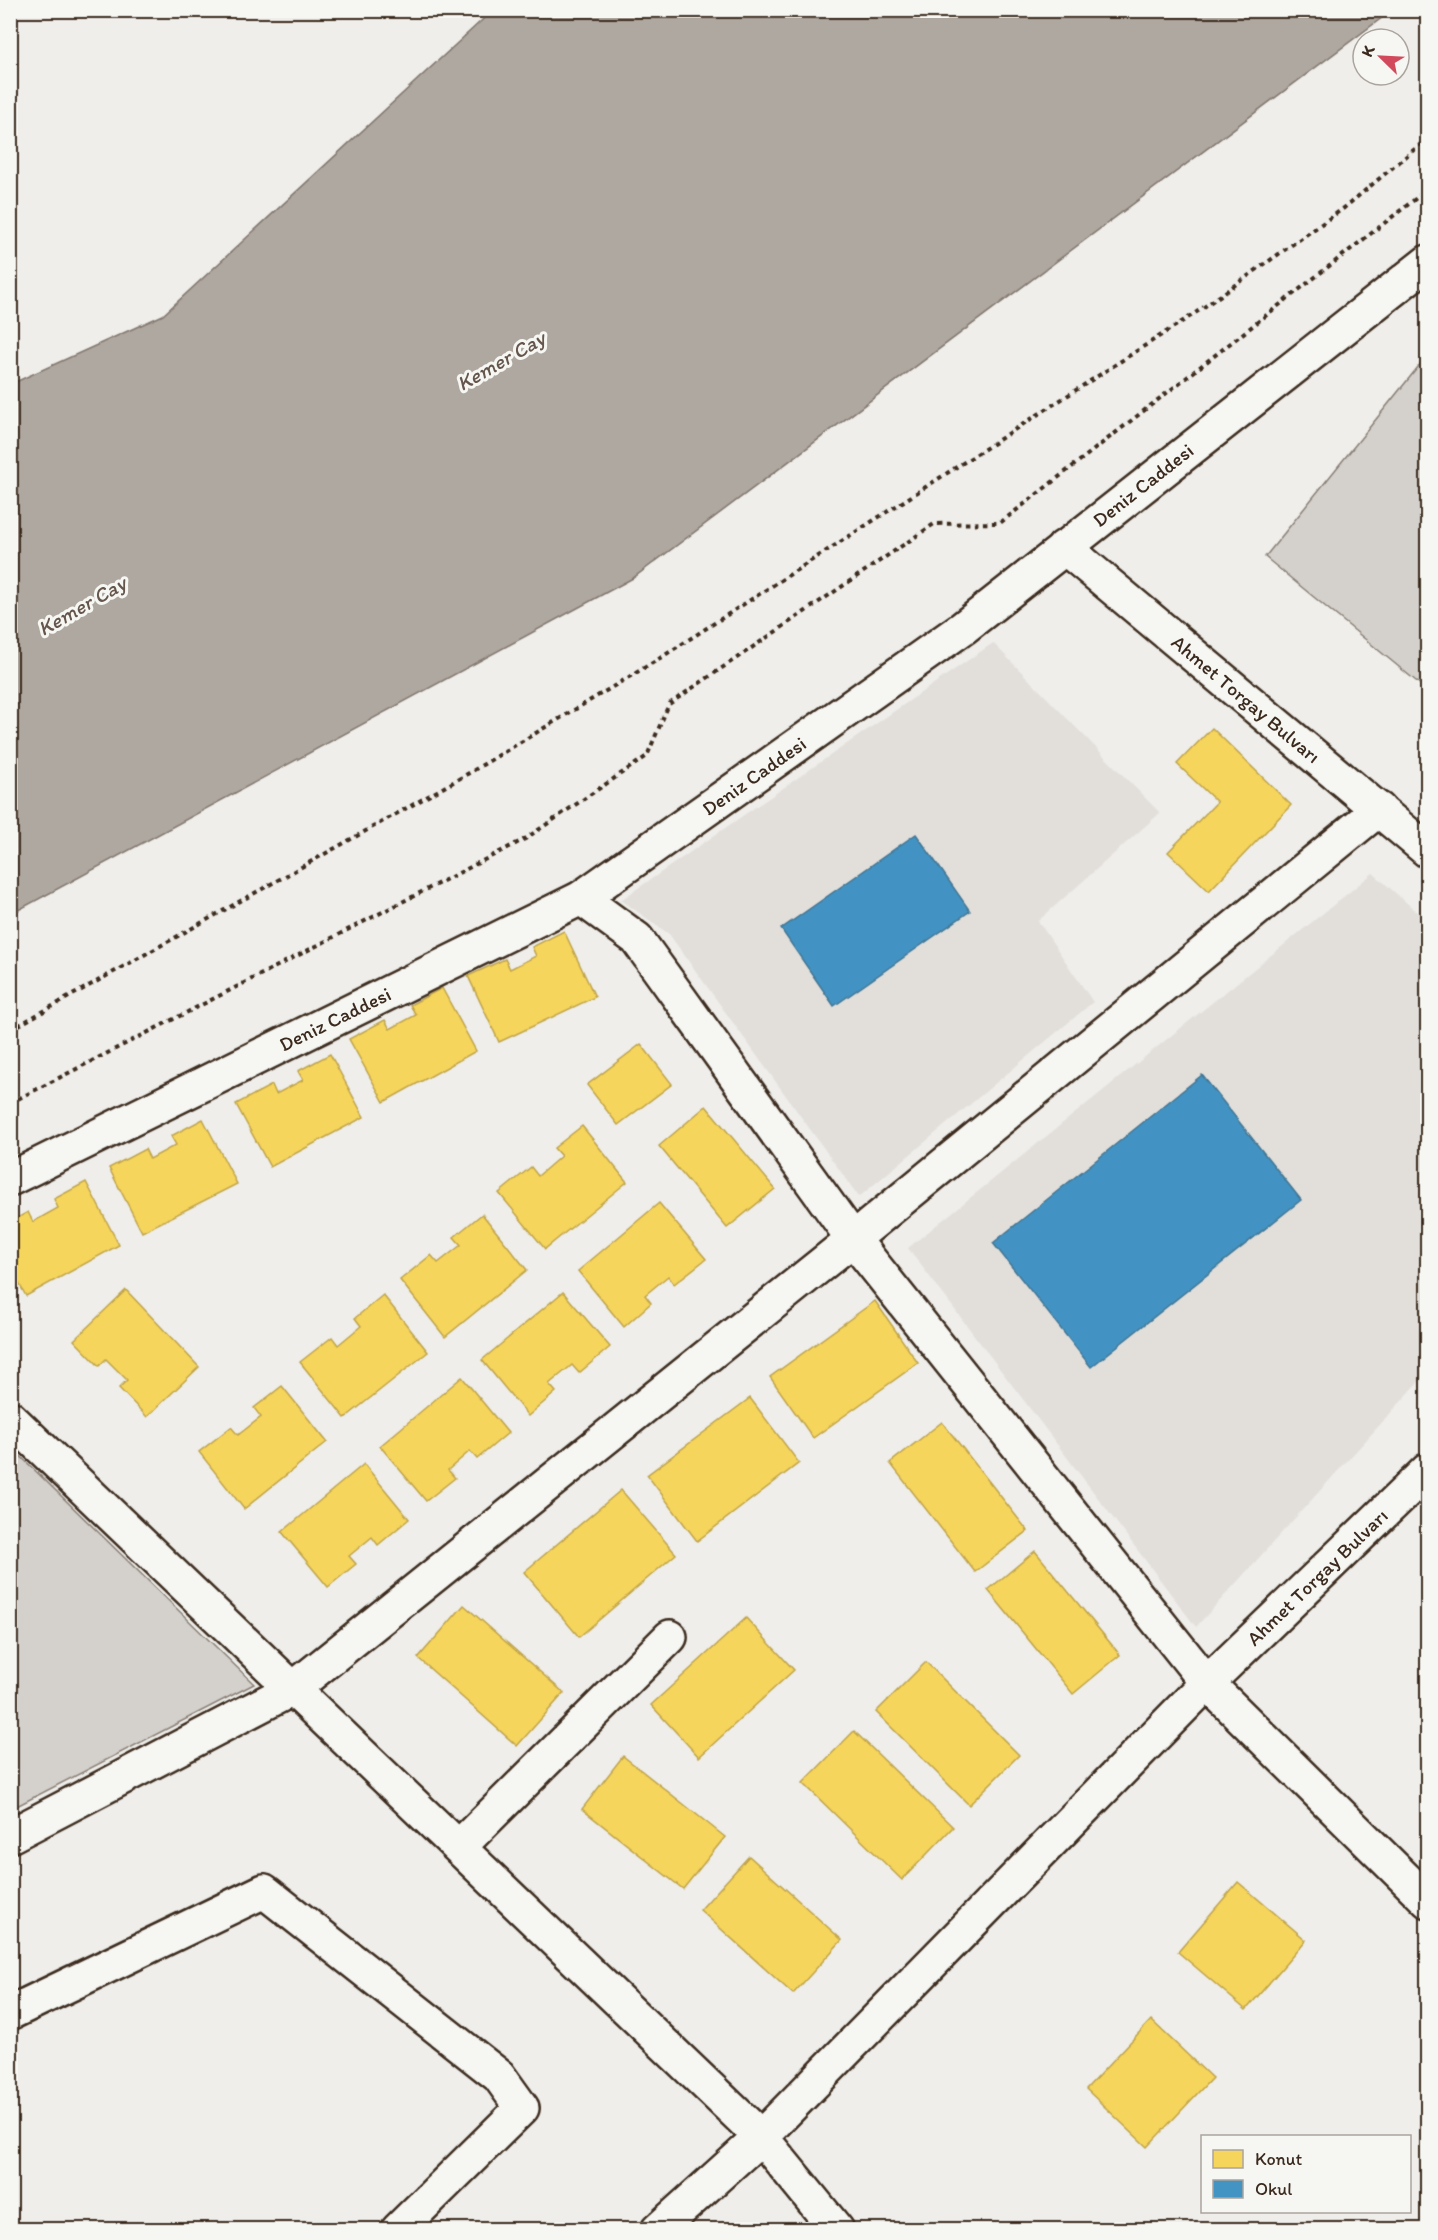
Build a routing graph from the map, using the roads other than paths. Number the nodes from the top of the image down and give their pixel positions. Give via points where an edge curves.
1 (1428, 262) edge
2 (1065, 547) junction
3 (1378, 809) junction
4 (1428, 851) edge
5 (580, 898) junction
6 (10, 1179) edge
7 (853, 1239) junction
8 (10, 1418) edge
9 (1428, 1470) edge
10 (670, 1636) dead end
11 (1207, 1683) junction
12 (294, 1689) junction
13 (10, 1836) edge
14 (459, 1847) junction
15 (1428, 1901) edge
16 (10, 2013) edge
17 (761, 2137) junction
18 (398, 2229) edge
19 (658, 2229) edge
20 (837, 2229) edge

1 - 2 street, Deniz Caddesi
2 - 3 street, Ahmet Torgay Bulvarı
2 - 5 street, Deniz Caddesi via 963,628
3 - 4 street, Ahmet Torgay Bulvarı
3 - 7 street
5 - 6 street, Deniz Caddesi
5 - 7 street via 637,939
7 - 11 street
7 - 12 street
8 - 12 street
9 - 11 street, Ahmet Torgay Bulvarı
10 - 14 street
11 - 15 street
11 - 17 street, Ahmet Torgay Bulvarı
12 - 13 street
12 - 14 street
14 - 17 street
16 - 18 street via 264,1891 499,2076 522,2108
17 - 19 street, Ahmet Torgay Bulvarı
17 - 20 street

